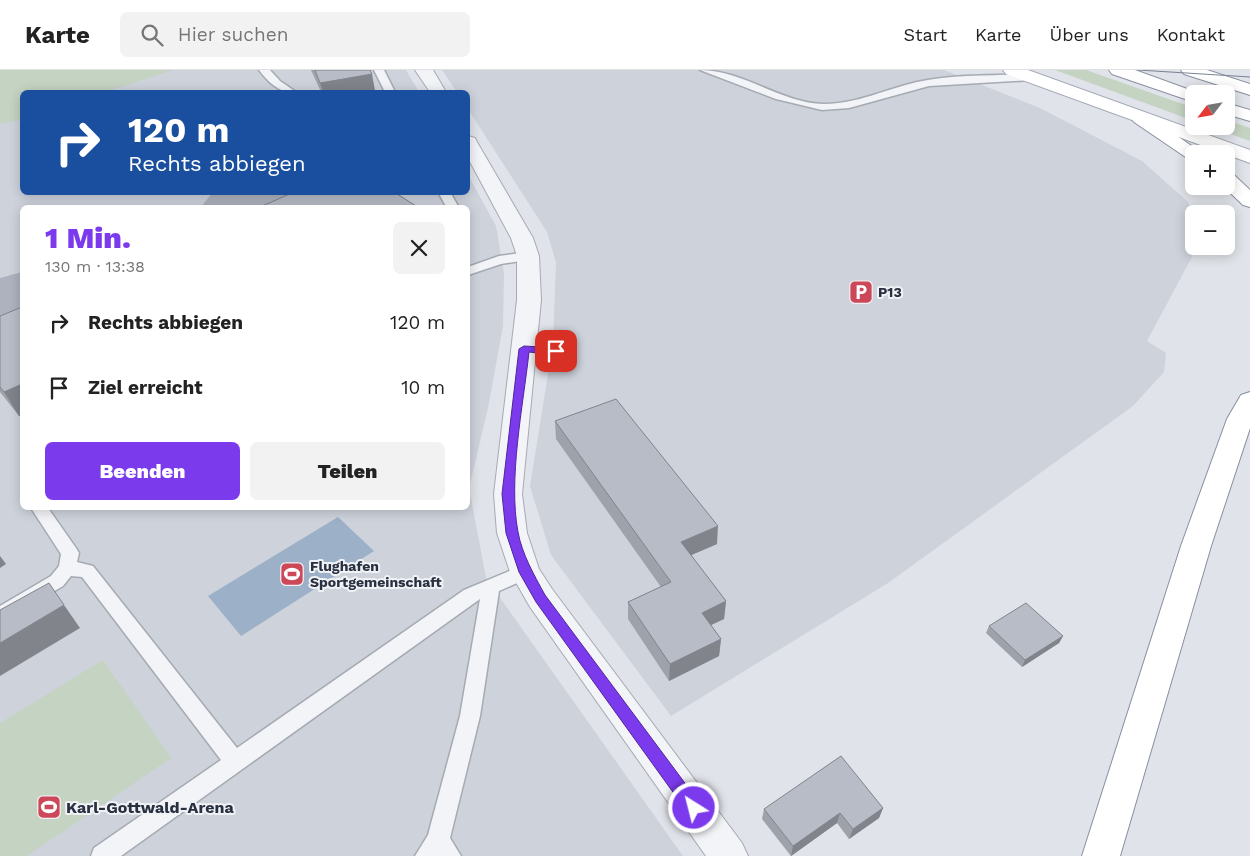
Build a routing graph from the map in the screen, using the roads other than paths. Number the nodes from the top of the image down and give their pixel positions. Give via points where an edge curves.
1 (264, 70) edge
2 (379, 70) edge
3 (424, 70) edge
4 (706, 70) edge
5 (1012, 70) edge
6 (1118, 70) edge
7 (1190, 70) edge
8 (1031, 77) junction
9 (288, 90) edge
10 (389, 90) edge
11 (437, 90) edge
12 (1250, 90) edge
13 (1185, 93) edge
14 (1235, 111) edge
15 (1250, 116) edge
16 (1140, 118) junction
17 (470, 146) edge
18 (1185, 148) edge
19 (1250, 156) edge
20 (1235, 187) edge
21 (1250, 201) edge
22 (528, 256) junction
23 (470, 270) edge
24 (524, 349) junction
25 (556, 351) dead end
26 (1250, 401) edge
27 (40, 510) edge
28 (67, 568) junction
29 (525, 572) junction
30 (491, 586) junction
31 (0, 615) edge
32 (234, 762) junction
33 (438, 851) edge
34 (102, 856) edge
35 (729, 856) edge
36 (1100, 856) edge

1 - 9 lane
2 - 10 lane
3 - 11 street
4 - 8 lane via 786,98 821,106 850,105 901,88 930,83
5 - 8 main road
6 - 13 main road
7 - 12 main road
8 - 16 main road
14 - 15 main road
16 - 18 main road
16 - 19 main road
17 - 22 street via 522,238
20 - 21 main road
22 - 23 lane via 499,260
22 - 24 street via 529,300
24 - 25 lane
24 - 29 street via 508,494 512,533
26 - 36 main road via 1240,419 1196,546
27 - 28 lane via 70,553
28 - 31 lane via 57,581
28 - 32 lane via 87,570
29 - 30 lane
29 - 35 street
30 - 32 lane via 470,595
30 - 33 lane via 470,716
32 - 34 lane

